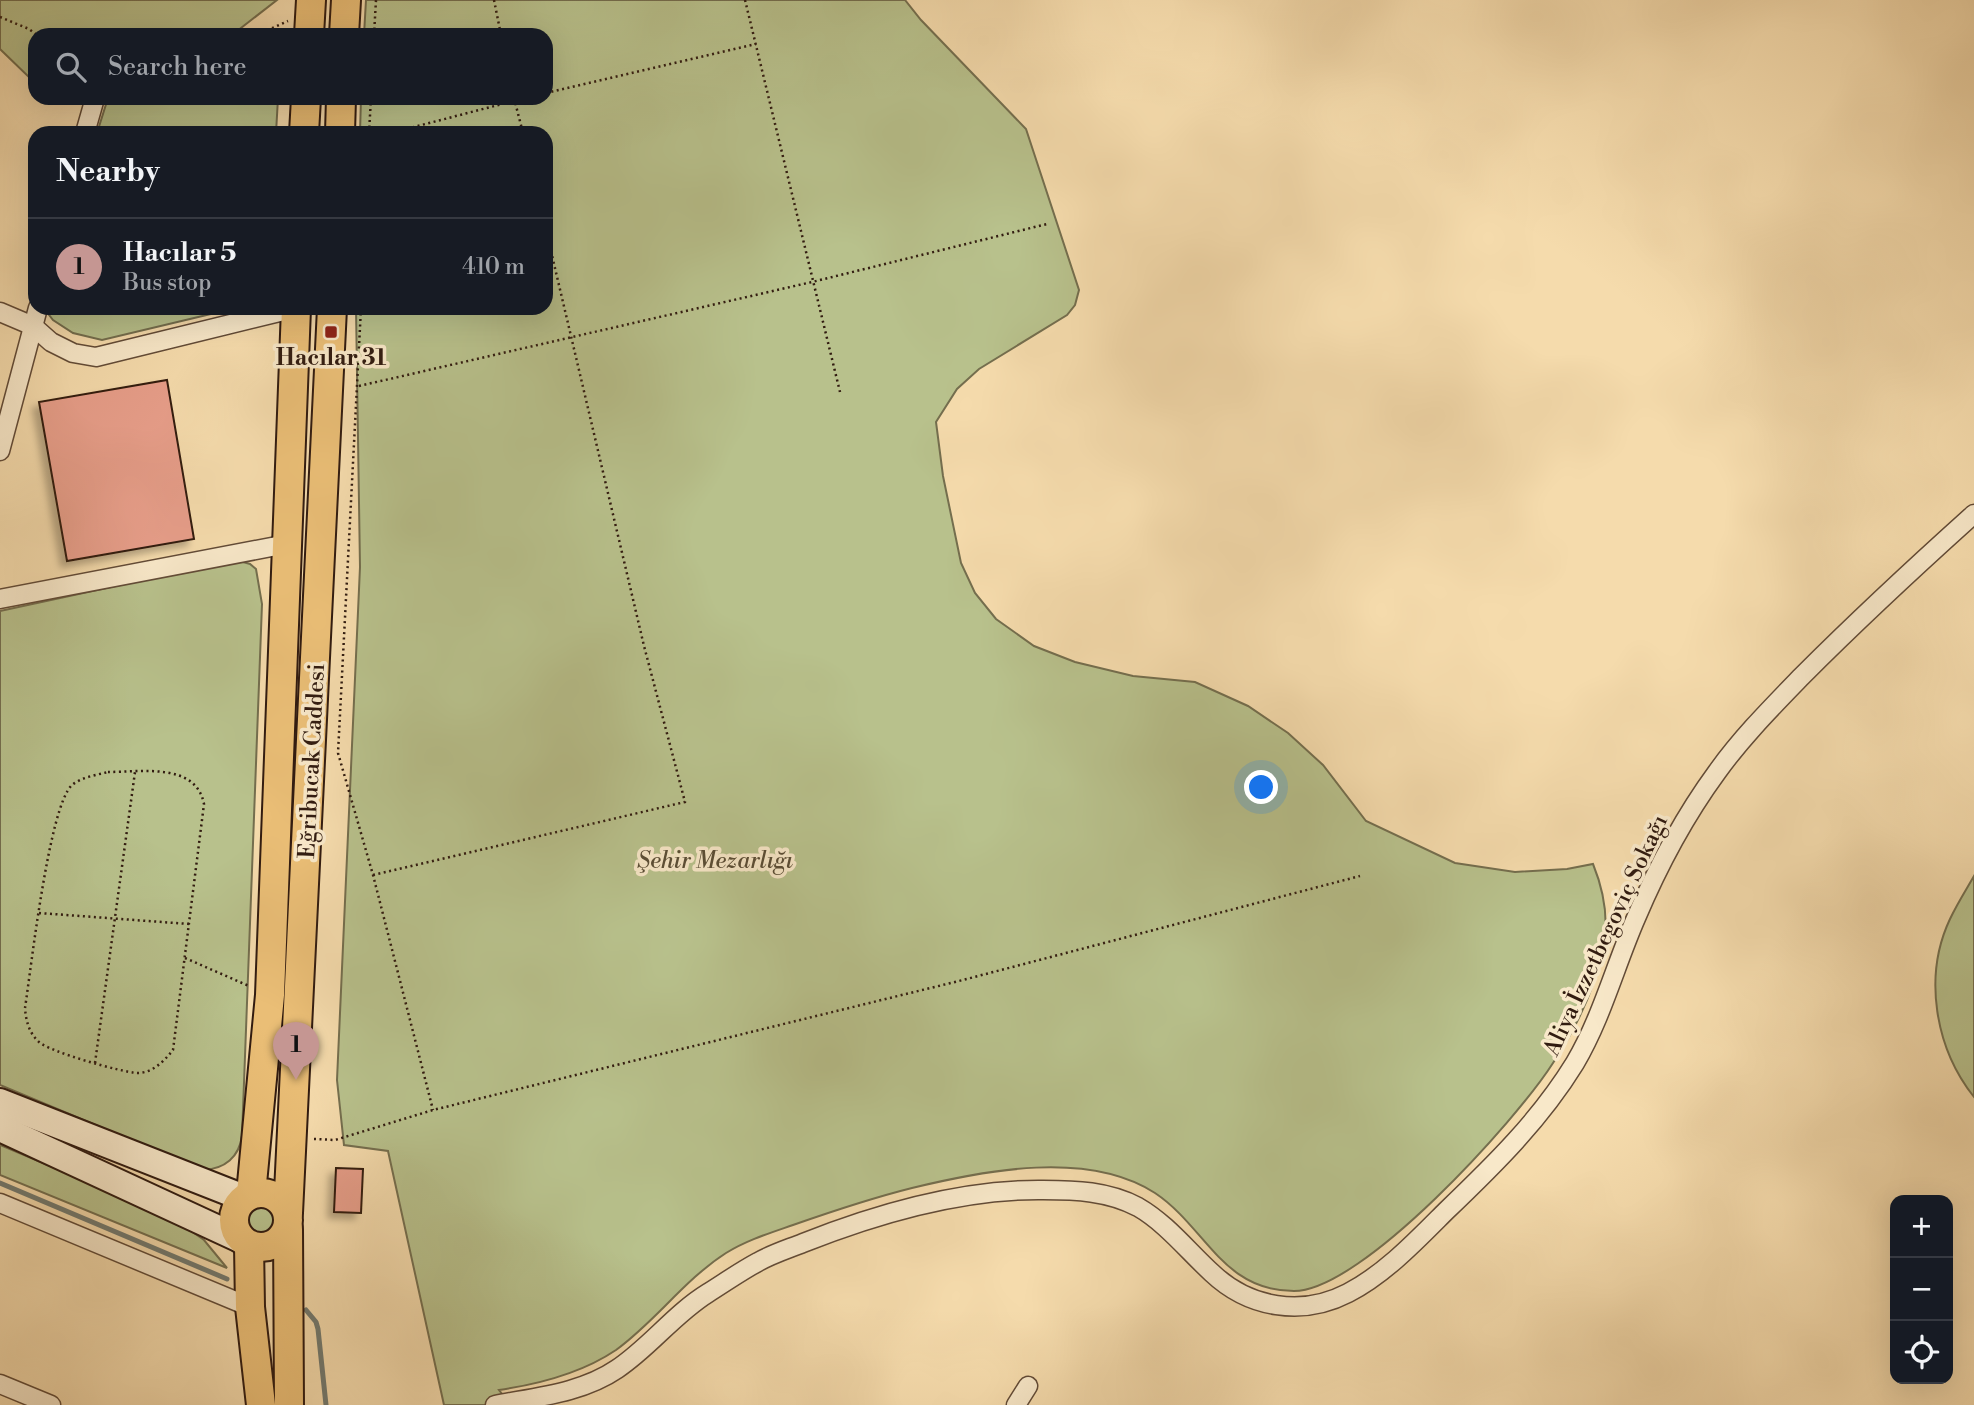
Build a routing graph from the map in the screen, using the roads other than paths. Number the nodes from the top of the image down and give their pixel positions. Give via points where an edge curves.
1 (346, 0) edge
2 (344, 28) edge
3 (93, 105) edge
4 (306, 105) edge
5 (341, 105) edge
6 (87, 126) edge
7 (304, 126) edge
8 (340, 126) edge
9 (0, 312) edge
10 (36, 315) edge
11 (267, 315) edge
12 (296, 315) edge
13 (332, 315) edge
14 (33, 326) junction
15 (0, 451) edge
16 (1974, 514) edge
17 (287, 544) junction
18 (0, 599) edge
19 (0, 1102) edge
20 (0, 1128) edge
21 (247, 1196) junction
22 (0, 1203) edge
23 (288, 1221) junction
24 (246, 1242) junction
25 (250, 1307) junction
26 (0, 1384) edge
27 (1028, 1387) dead end
28 (23, 1399) edge
29 (528, 1402) edge
30 (51, 1405) edge
31 (261, 1405) edge
32 (289, 1405) edge
33 (495, 1405) edge
34 (1016, 1405) edge

1 - 2 main road
3 - 6 street
4 - 7 main road
5 - 8 main road
9 - 14 street
10 - 14 street
11 - 14 street via 96,357 72,353
12 - 17 main road, Eğribucak Caddesi
13 - 23 main road, Eğribucak Caddesi
14 - 15 street
16 - 29 street, Aliya İzzetbegoviç Sokağı via 1865,612 1777,701 1719,769 1674,837 1635,920 1607,997 1576,1060 1546,1105 1490,1169 1371,1279 1344,1295 1313,1305 1266,1304 1215,1276 1139,1208 1090,1190 1034,1189 969,1196 893,1213 759,1261 700,1298 616,1370 579,1388
17 - 18 street
17 - 21 main road, Eğribucak Caddesi via 270,995
19 - 21 main road
20 - 24 main road
21 - 23 main road via 274,1195 285,1206
21 - 24 main road via 234,1219 234,1227
22 - 25 street
23 - 24 main road via 279,1241 272,1245 256,1247
23 - 32 main road, Eğribucak Caddesi
24 - 25 main road
25 - 31 main road
26 - 28 street
27 - 34 street
28 - 30 street
29 - 33 street, Aliya İzzetbegoviç Sokağı

